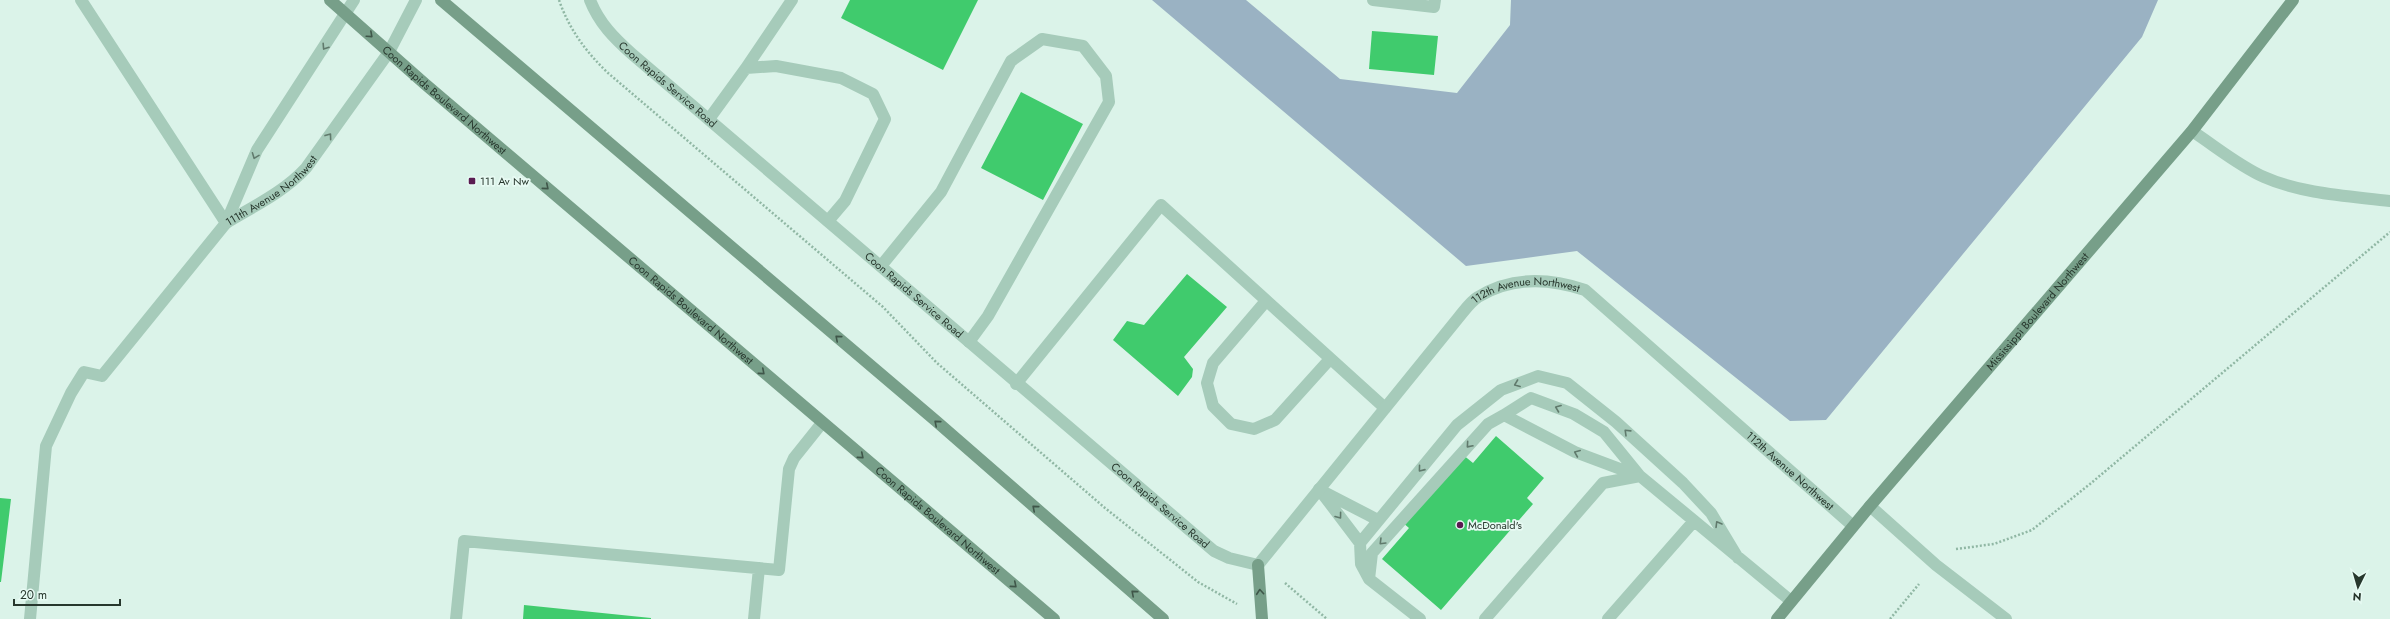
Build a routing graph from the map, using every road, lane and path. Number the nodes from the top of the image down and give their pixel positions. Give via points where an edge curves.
1 (81, 0) edge
2 (330, 0) edge
3 (354, 0) edge
4 (416, 0) edge
5 (441, 0) edge
6 (559, 0) edge
7 (590, 0) edge
8 (792, 0) edge
9 (1373, 0) edge
10 (1435, 0) edge
11 (2293, 0) edge
12 (346, 14) junction
13 (389, 52) junction
14 (746, 68) junction
15 (709, 119) junction
16 (2192, 131) junction
17 (2390, 201) edge
18 (828, 221) junction
19 (226, 223) junction
20 (2390, 232) edge
21 (881, 266) junction
22 (1266, 301) junction
23 (969, 342) junction
24 (1330, 359) junction
25 (1016, 384) junction
26 (1385, 408) junction
27 (1504, 415) junction
28 (822, 423) junction
29 (1640, 476) junction
30 (1319, 489) junction
31 (1870, 506) junction
32 (1378, 520) junction
33 (1694, 521) junction
34 (1853, 526) junction
35 (1360, 543) junction
36 (1950, 551) dead end
37 (1738, 558) junction
38 (1258, 565) junction
39 (759, 568) junction
40 (1369, 579) junction
41 (1281, 580) dead end
42 (1923, 580) dead end
43 (1791, 601) junction
44 (1241, 606) dead end
45 (1999, 616) edge
46 (30, 619) edge
47 (456, 619) edge
48 (754, 619) edge
49 (1054, 619) edge
50 (1163, 619) edge
51 (1262, 619) edge
52 (1327, 619) edge
53 (1420, 619) edge
54 (1485, 619) edge
55 (1608, 619) edge
56 (1777, 619) edge
57 (1890, 619) edge

1 - 19 street
2 - 12 main road, Coon Rapids Boulevard Northwest
3 - 12 street, 111th Avenue Northwest
4 - 13 street, 111th Avenue Northwest
50 -> 5 main road
6 - 44 path via 573,32 608,73 883,307 936,363 1105,508 1198,582 1217,595
7 - 15 street, Coon Rapids Service Road via 596,16 612,37
8 - 14 street
9 - 10 street via 1434,7
11 - 16 main road, Mississippi Boulevard Northwest
12 -> 13 main road, Coon Rapids Boulevard Northwest
12 -> 19 street, 111th Avenue Northwest via 257,150
19 -> 13 street, 111th Avenue Northwest via 293,182 306,168
13 -> 28 main road, Coon Rapids Boulevard Northwest
14 - 15 street
14 - 18 street via 776,66 841,78 873,94 885,119 845,201
15 - 18 street, Coon Rapids Service Road
16 - 17 street via 2264,177 2291,186 2331,194
16 - 31 main road, Mississippi Boulevard Northwest
18 - 21 street, Coon Rapids Service Road
19 - 46 street via 102,376 84,372 55,425 46,446
20 - 36 path via 2032,530 1994,544
21 - 23 street, Coon Rapids Service Road
21 - 23 street via 941,192 1011,61 1042,39 1083,46 1106,76 1108,102 988,316
22 - 24 street
22 - 24 street via 1213,363 1207,383 1213,406 1231,424 1254,429 1275,420
22 - 25 street via 1161,205
23 - 25 street, Coon Rapids Service Road
24 - 26 street
25 - 38 street, Coon Rapids Service Road via 1214,551 1229,558
26 - 30 street, 112th Avenue Northwest
26 - 34 street, 112th Avenue Northwest via 1477,297 1501,286 1532,280 1561,282 1585,290
29 -> 27 street via 1575,452
29 -> 27 street via 1604,432 1574,414 1531,398
27 -> 40 street via 1488,424 1372,553
28 - 39 street via 794,458 789,469 779,570
28 -> 49 main road, Coon Rapids Boulevard Northwest
29 - 33 street
29 - 54 street via 1603,483
30 - 32 street
30 -> 35 street
30 - 38 street, 112th Avenue Northwest
31 - 34 main road, Mississippi Boulevard Northwest
31 - 45 street via 1936,565
32 - 35 street
37 -> 32 street via 1711,513 1683,483 1616,422 1567,383 1538,376 1502,390 1457,425
33 - 37 street
33 - 55 street
34 - 43 main road, Mississippi Boulevard Northwest
35 - 40 street via 1361,564
37 - 43 street
51 -> 38 main road
39 - 47 street via 464,541
39 - 48 street
40 - 53 street
41 - 52 path
42 - 57 path
43 - 56 main road, Mississippi Boulevard Northwest

